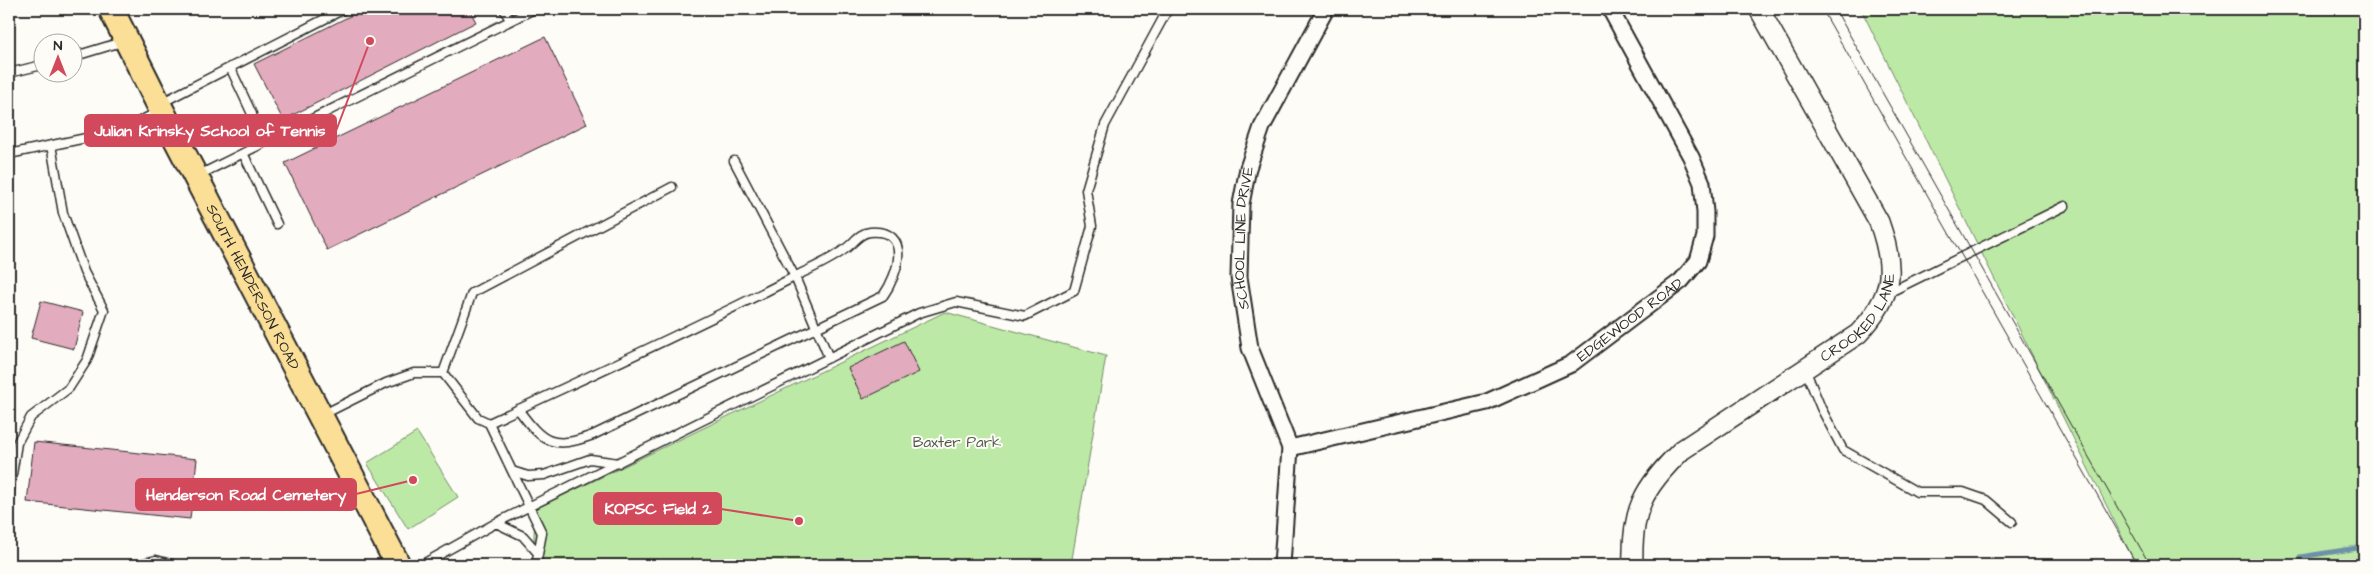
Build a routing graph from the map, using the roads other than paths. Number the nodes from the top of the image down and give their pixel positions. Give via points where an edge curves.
1 (111, 9) edge
2 (344, 9) edge
3 (504, 9) edge
4 (534, 9) edge
5 (1168, 9) edge
6 (1326, 9) edge
7 (1610, 9) edge
8 (1759, 9) edge
9 (510, 20) junction
10 (127, 41) junction
11 (82, 54) edge
12 (230, 67) junction
13 (32, 68) edge
14 (9, 74) edge
15 (160, 107) junction
16 (252, 114) dead end
17 (51, 145) junction
18 (243, 153) junction
19 (9, 154) edge
20 (734, 161) dead end
21 (196, 176) junction
22 (672, 187) dead end
23 (2065, 206) dead end
24 (277, 224) dead end
25 (796, 276) junction
26 (1886, 294) junction
27 (816, 326) junction
28 (829, 358) junction
29 (1805, 369) junction
30 (444, 373) junction
31 (518, 409) junction
32 (320, 416) junction
33 (489, 423) junction
34 (1290, 448) junction
35 (618, 462) junction
36 (512, 471) junction
37 (9, 494) edge
38 (530, 506) junction
39 (2012, 522) dead end
40 (496, 523) junction
41 (538, 553) junction
42 (136, 565) edge
43 (176, 565) edge
44 (397, 565) edge
45 (421, 565) edge
46 (536, 565) edge
47 (1282, 565) edge
48 (1633, 565) edge

1 - 10 main road, SOUTH HENDERSON ROAD
2 - 12 lane
3 - 9 lane
4 - 9 lane
5 - 28 lane via 1105,125 1086,190 1092,226 1074,291 1025,316 956,302 919,313
6 - 34 street, SCHOOL LINE DRIVE via 1262,127 1248,168 1241,204 1239,277 1250,348
7 - 34 street, EDGEWOOD ROAD via 1702,183 1705,236 1698,261 1680,281 1572,364 1487,402
8 - 26 street, CROOKED LANE via 1880,222 1888,246 1890,270
9 - 18 lane
10 - 11 lane
10 - 15 main road, SOUTH HENDERSON ROAD
12 - 15 lane
12 - 16 lane
13 - 14 lane
15 - 17 lane via 120,131
15 - 21 main road, SOUTH HENDERSON ROAD
17 - 19 lane
17 - 37 lane via 64,213 84,272 104,310 87,360 69,388 31,417 17,443
18 - 21 lane
18 - 24 lane
20 - 25 lane
21 - 32 main road, SOUTH HENDERSON ROAD
22 - 30 lane via 472,293
23 - 26 lane
25 - 27 lane
25 - 27 lane via 846,249 868,232 884,233 895,241 898,248 895,273 883,296
25 - 31 lane
26 - 29 street, CROOKED LANE via 1875,316 1858,334
27 - 28 lane
27 - 31 lane via 572,443 544,439
28 - 35 lane
29 - 39 lane via 1843,450 1917,492 1963,492 1986,500
29 - 48 street, CROOKED LANE via 1682,450 1660,471 1646,491 1637,513 1632,540
30 - 32 lane via 414,373 386,383
30 - 33 lane via 478,418
31 - 33 lane
32 - 44 main road, SOUTH HENDERSON ROAD
33 - 36 lane
34 - 47 street, SCHOOL LINE DRIVE
35 - 36 lane via 590,459 544,476
35 - 38 lane
36 - 38 lane
38 - 40 lane
38 - 41 lane via 542,533
40 - 41 lane via 523,536
40 - 45 lane
41 - 46 lane
42 - 43 lane via 156,560

